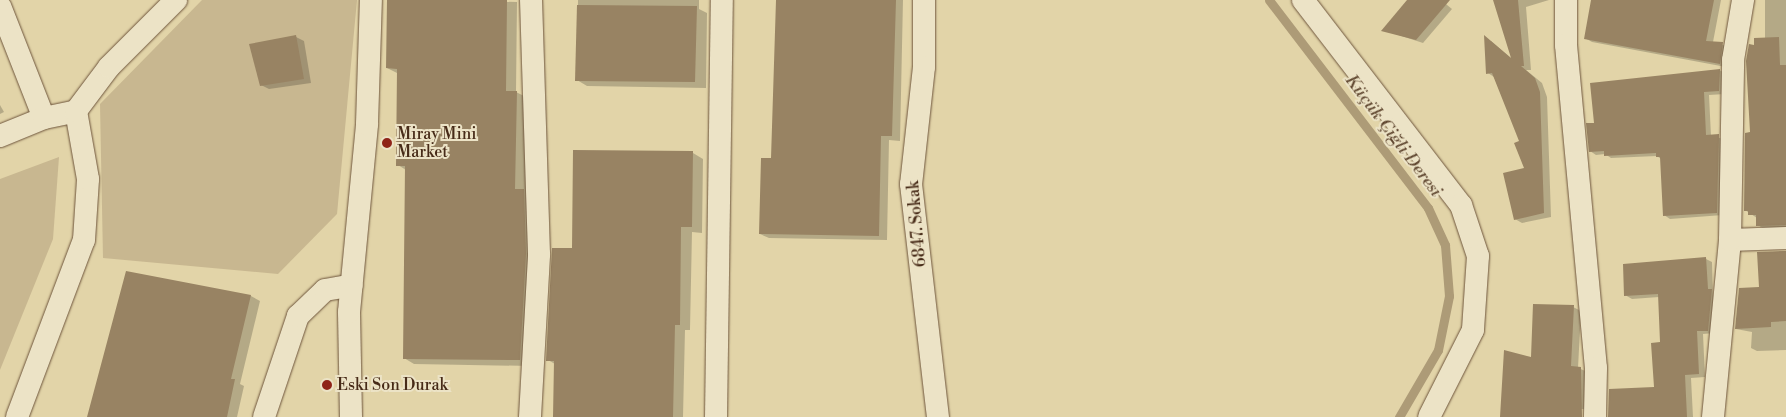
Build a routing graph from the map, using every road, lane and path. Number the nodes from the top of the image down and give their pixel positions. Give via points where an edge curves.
1 (176, 0) edge
2 (371, 0) edge
3 (531, 0) edge
4 (722, 0) edge
5 (924, 0) edge
6 (1303, 0) edge
7 (1566, 0) edge
8 (1743, 0) edge
9 (0, 6) edge
10 (76, 110) junction
11 (44, 118) junction
12 (0, 136) edge
13 (1786, 238) edge
14 (1730, 240) junction
15 (352, 285) junction
16 (17, 417) edge
17 (264, 417) edge
18 (351, 417) edge
19 (530, 417) edge
20 (716, 417) edge
21 (938, 417) edge
22 (1429, 417) edge
23 (1595, 417) edge
24 (1713, 417) edge

1 - 10 street via 109,67
2 - 15 street via 367,124
3 - 19 street via 539,254
4 - 20 street
5 - 21 street, 6847. Sokak via 924,67 911,184
6 - 22 street via 1461,205 1478,256 1473,330
7 - 23 street via 1566,45 1596,368
8 - 14 street via 1733,60
9 - 11 street
10 - 11 street
10 - 16 street via 88,180 84,240
11 - 12 street
13 - 14 street
14 - 24 street
15 - 17 street via 325,290 298,316
15 - 18 street via 349,312

